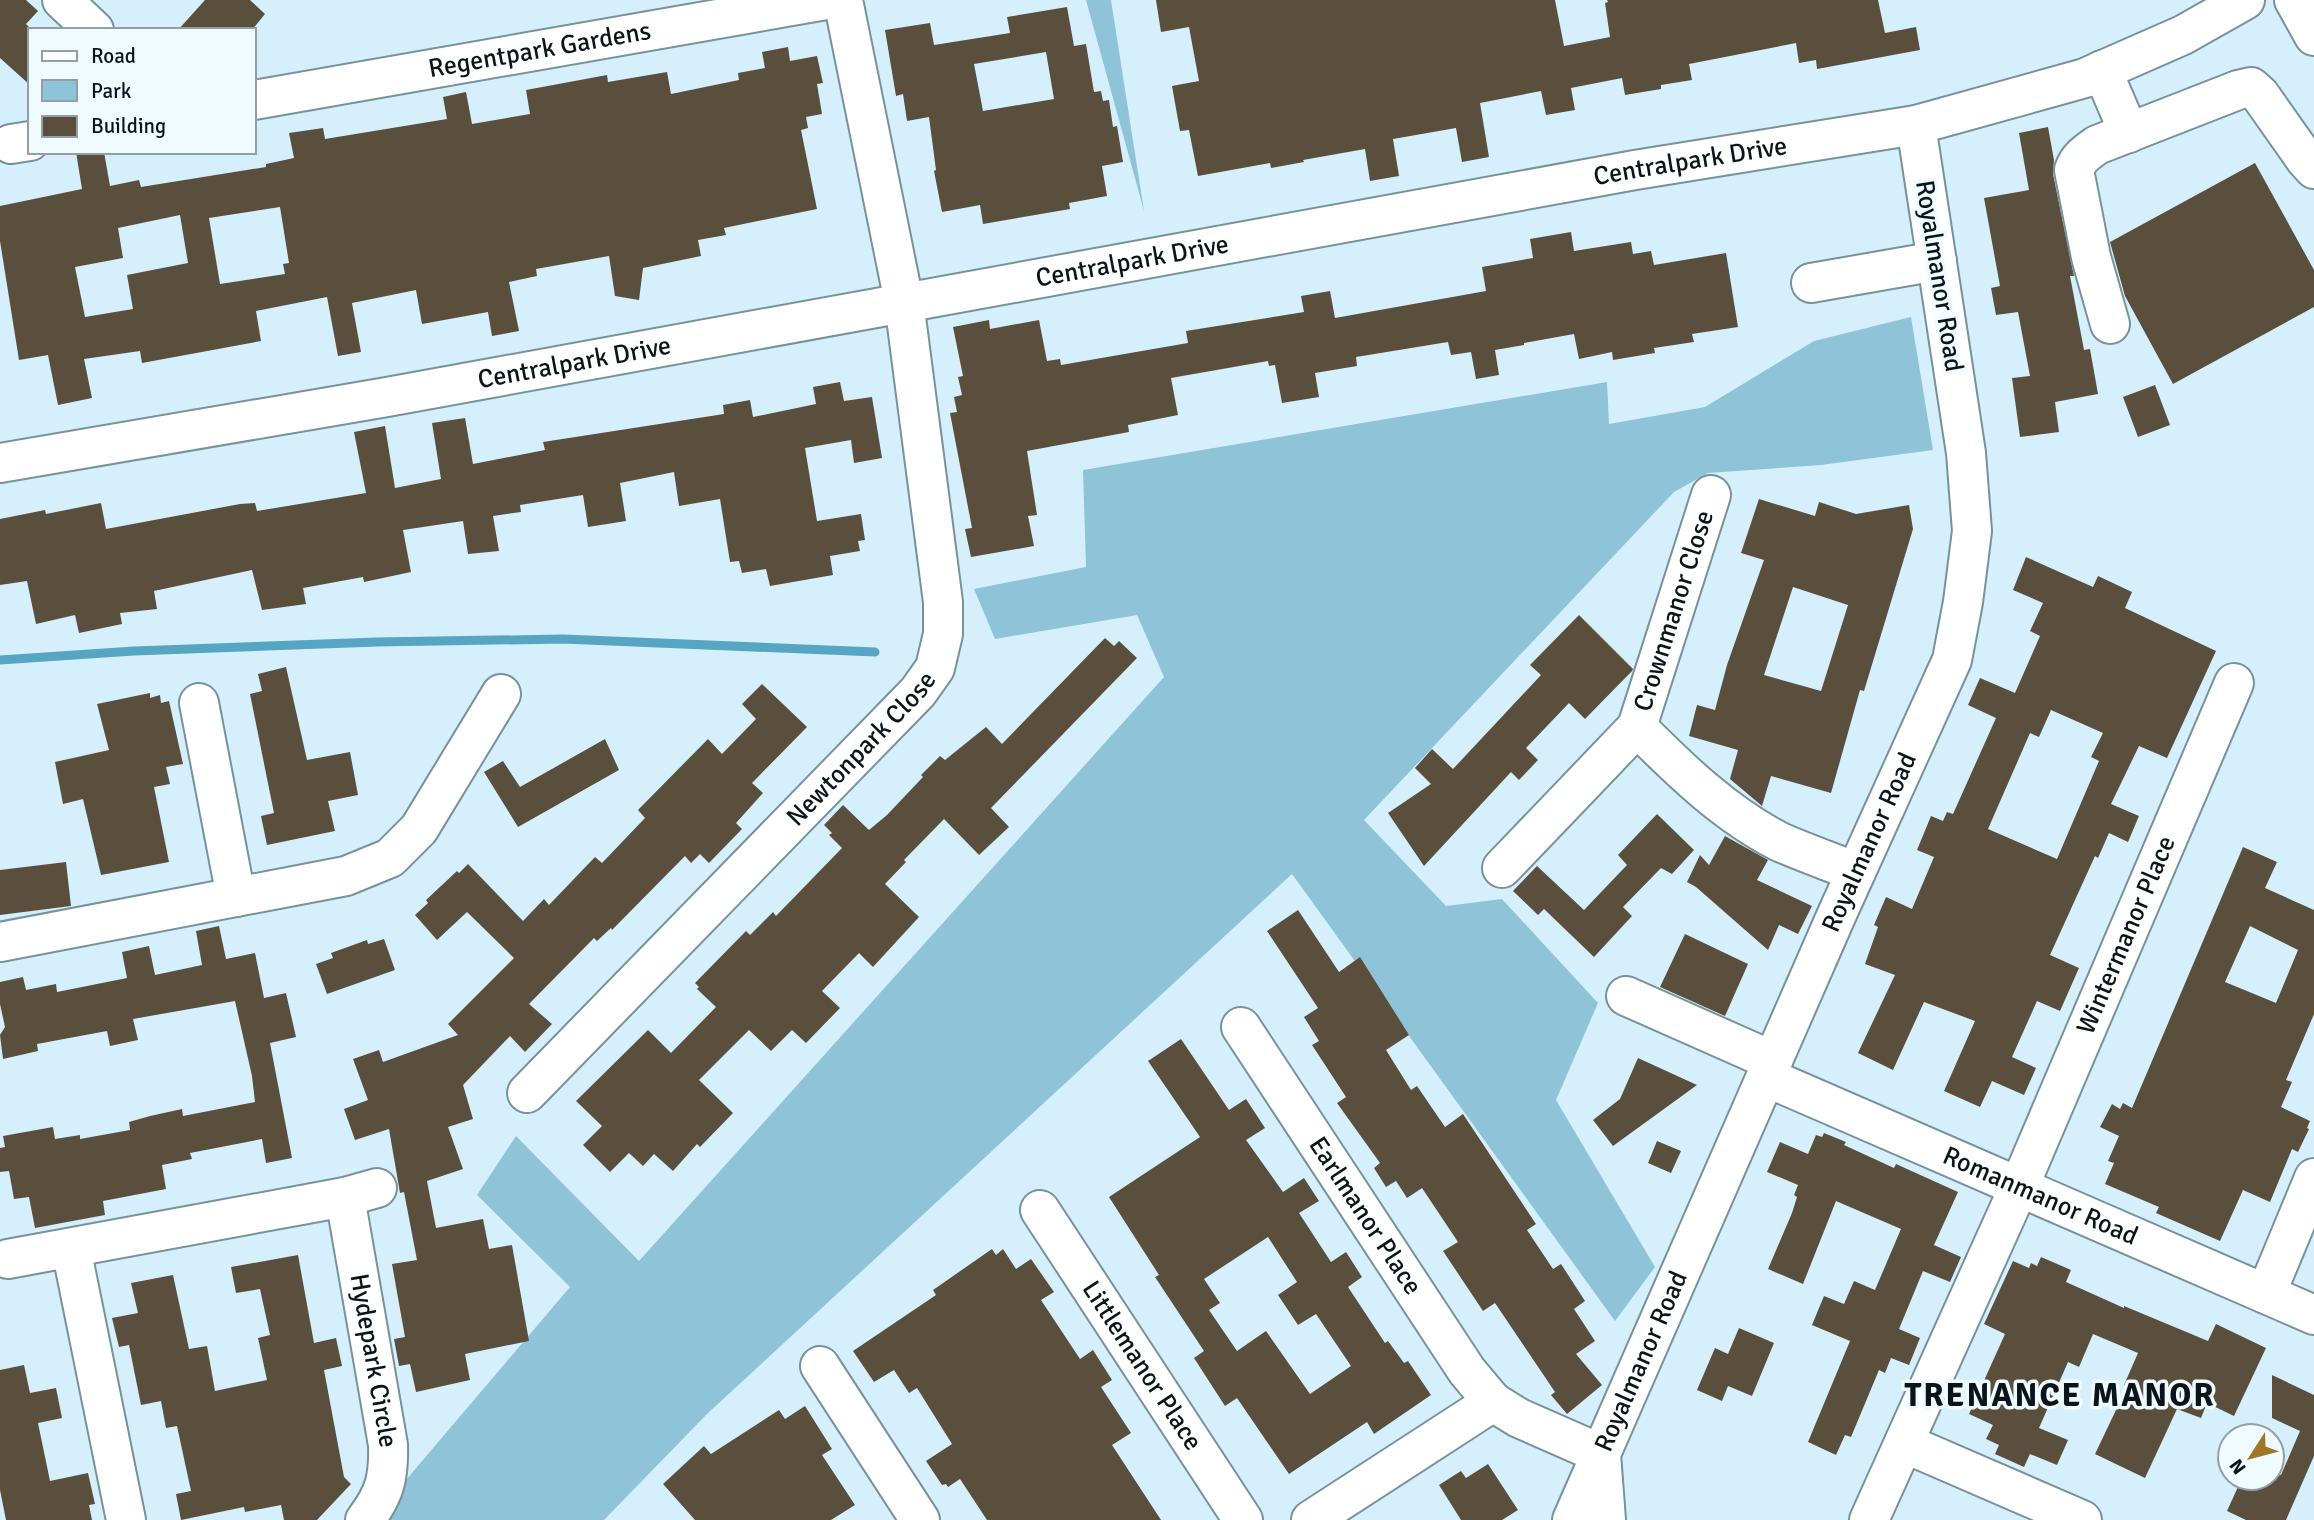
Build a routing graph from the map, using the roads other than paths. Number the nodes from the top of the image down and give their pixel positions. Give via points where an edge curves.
1 (62, 0) edge
2 (826, 0) edge
3 (843, 0) edge
4 (2245, 0) edge
5 (2294, 0) edge
6 (92, 28) edge
7 (2314, 36) edge
8 (2102, 70) junction
9 (256, 100) edge
10 (1916, 125) junction
11 (2129, 133) junction
12 (2314, 169) edge
13 (1937, 261) junction
14 (1811, 283) dead end
15 (904, 302) junction
16 (2110, 324) dead end
17 (0, 463) edge
18 (1711, 495) dead end
19 (2234, 682) dead end
20 (501, 694) dead end
21 (199, 703) dead end
22 (1637, 727) junction
23 (1502, 868) dead end
24 (1856, 872) junction
25 (236, 897) junction
26 (0, 942) edge
27 (1626, 996) dead end
28 (1241, 1027) dead end
29 (1770, 1069) junction
30 (527, 1093) dead end
31 (2314, 1178) edge
32 (2019, 1187) junction
33 (1040, 1210) dead end
34 (71, 1248) junction
35 (8, 1259) dead end
36 (2266, 1294) junction
37 (2314, 1315) edge
38 (820, 1366) dead end
39 (1493, 1402) junction
40 (1904, 1443) junction
41 (1601, 1454) junction
42 (126, 1520) edge
43 (365, 1520) edge
44 (920, 1520) edge
45 (1243, 1520) edge
46 (1311, 1520) edge
47 (1572, 1520) edge
48 (1606, 1520) edge
49 (1870, 1520) edge
50 (2082, 1520) edge

1 - 6 street
2 - 9 street, Regentpark Gardens
3 - 15 street
4 - 8 street, Centralpark Drive via 2183,35
5 - 7 street
8 - 10 street, Centralpark Drive
8 - 11 street
10 - 13 street, Royalmanor Road
10 - 15 street, Centralpark Drive via 1635,170
11 - 12 street via 2251,87
11 - 16 street via 2097,145 2077,160 2074,170
13 - 14 street
13 - 24 street, Royalmanor Road via 1966,453 1972,531 1969,555 1952,660
15 - 17 street, Centralpark Drive
15 - 30 street, Newtonpark Close via 943,602 943,634 935,668 918,691
18 - 22 street, Crownmanor Close
19 - 32 street, Wintermanor Place
20 - 25 street via 419,829 390,858 346,876
21 - 25 street
22 - 23 street, Crownmanor Close
22 - 24 street, Crownmanor Close via 1687,777 1737,816 1780,841
24 - 29 street, Royalmanor Road
25 - 26 street
27 - 29 street, Romanmanor Road
28 - 39 street, Earlmanor Place via 1467,1371
29 - 32 street, Romanmanor Road
29 - 41 street, Royalmanor Road
31 - 36 street
32 - 36 street, Romanmanor Road
32 - 40 street, Wintermanor Place
33 - 45 street, Littlemanor Place
34 - 35 street, Hydepark Circle
34 - 42 street
34 - 43 street, Hydepark Circle via 361,1193 389,1469 378,1503
36 - 37 street, Romanmanor Road
38 - 44 street
39 - 41 street
39 - 46 street
40 - 49 street, Wintermanor Place
40 - 50 street
41 - 47 street, Royalmanor Road
41 - 48 street

